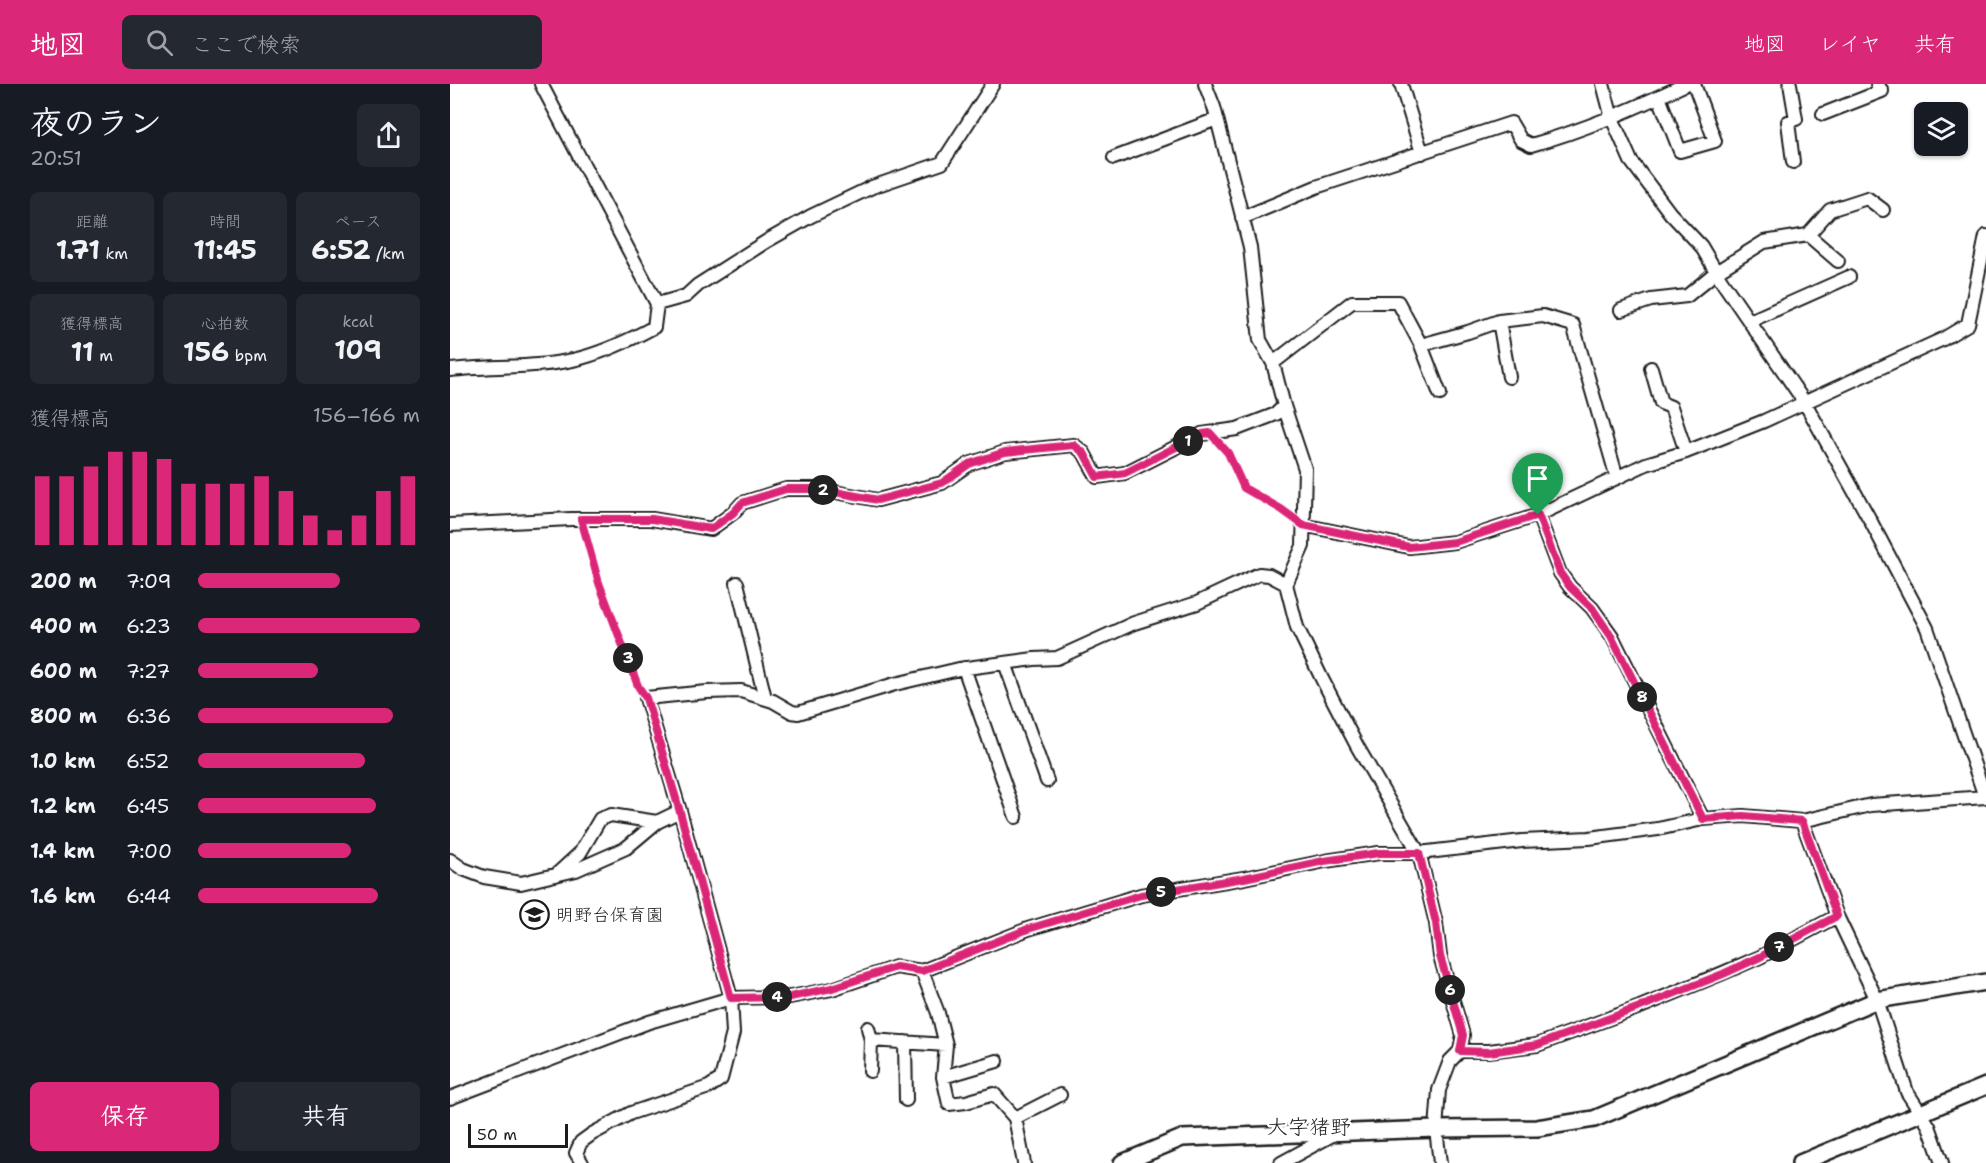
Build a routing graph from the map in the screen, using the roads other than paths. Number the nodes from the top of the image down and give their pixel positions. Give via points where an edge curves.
1 (541, 84) edge
2 (993, 84) edge
3 (1205, 84) edge
4 (1401, 84) edge
5 (1603, 84) edge
6 (1686, 84) edge
7 (1694, 84) edge
8 (1790, 84) edge
9 (1877, 84) edge
10 (1659, 97) junction
11 (1823, 114) dead end
12 (1612, 118) junction
13 (1217, 119) junction
14 (1422, 153) junction
15 (1114, 158) dead end
16 (1793, 162) dead end
17 (1883, 210) dead end
18 (1242, 218) junction
19 (1808, 235) junction
20 (1986, 236) edge
21 (1838, 261) dead end
22 (1716, 272) junction
23 (1849, 277) dead end
24 (1986, 297) edge
25 (1973, 301) junction
26 (657, 303) junction
27 (1621, 310) dead end
28 (1499, 321) junction
29 (1750, 321) junction
30 (1421, 345) junction
31 (1273, 363) junction
32 (1651, 368) dead end
33 (450, 370) edge
34 (1509, 376) dead end
35 (1440, 394) dead end
36 (1805, 403) junction
37 (1284, 406) junction
38 (1686, 452) junction
39 (1617, 478) junction
40 (1538, 515) junction
41 (450, 525) edge
42 (1303, 525) junction
43 (737, 583) dead end
44 (1286, 584) junction
45 (1005, 663) junction
46 (964, 668) junction
47 (765, 698) junction
48 (1047, 781) dead end
49 (1986, 796) edge
50 (680, 812) junction
51 (1016, 817) dead end
52 (1703, 819) junction
53 (1802, 821) junction
54 (657, 822) junction
55 (1419, 853) junction
56 (450, 860) edge
57 (556, 875) junction
58 (1837, 916) junction
59 (922, 971) junction
60 (1986, 982) edge
61 (731, 998) junction
62 (1877, 1000) junction
63 (905, 1042) junction
64 (946, 1045) junction
65 (1460, 1051) junction
66 (997, 1061) dead end
67 (870, 1071) dead end
68 (943, 1077) junction
69 (1986, 1086) edge
70 (1060, 1095) dead end
71 (450, 1098) edge
72 (906, 1100) dead end
73 (1920, 1113) junction
74 (1015, 1118) junction
75 (1436, 1129) junction
76 (1337, 1133) junction
77 (582, 1163) edge
78 (1024, 1163) edge
79 (1122, 1163) edge
80 (1281, 1163) edge
81 (1440, 1163) edge
82 (1800, 1163) edge
83 (1942, 1163) edge

1 - 26 street
2 - 26 street via 942,163 872,187 811,216 686,296
3 - 13 street
4 - 14 street
5 - 12 street
6 - 10 street
7 - 10 street via 1715,141 1680,151
8 - 16 street via 1796,119 1788,122
9 - 11 street via 1882,92
10 - 12 street
12 - 14 street via 1531,145 1521,140 1511,123
12 - 22 street via 1631,161 1701,246
13 - 15 street
13 - 18 street
14 - 18 street via 1316,187
17 - 19 street via 1867,198 1830,210
18 - 31 street via 1250,247 1260,340
19 - 21 street
19 - 22 street via 1764,242
20 - 25 street
22 - 27 street via 1687,296 1651,300
22 - 29 street
23 - 29 street
24 - 25 street
25 - 36 street via 1968,324
26 - 33 street via 654,327 616,347 578,359
28 - 30 street
28 - 34 street
28 - 39 street via 1543,316 1573,325
29 - 36 street
30 - 31 street via 1398,302 1352,302
30 - 35 street
31 - 37 street
32 - 38 street via 1661,403 1671,407
36 - 38 street
36 - 49 street via 1926,628
37 - 41 street via 1276,414 1237,429 1202,434 1125,473 1097,477 1084,453 1074,445 1005,452 969,464 942,483 878,500 819,489 786,489 742,503 711,529 652,519
37 - 42 street via 1305,469
38 - 39 street
39 - 40 street
40 - 42 street via 1455,542 1409,547
40 - 52 street via 1560,573 1611,636
42 - 44 street via 1303,546
43 - 47 street
44 - 45 street via 1258,574 1197,603 1134,623 1057,658
44 - 55 street via 1297,627 1322,679
45 - 46 street
45 - 48 street
46 - 47 street via 798,713
46 - 51 street
47 - 50 street via 741,691 646,698
49 - 53 street via 1871,805
50 - 54 street
50 - 61 street
52 - 53 street via 1743,816
52 - 55 street via 1589,838
53 - 58 street
54 - 57 street via 626,848
54 - 57 street via 611,815 600,819 580,853
55 - 59 street via 1379,853 1324,861 1141,895 1028,929
55 - 65 street via 1440,956 1463,1035
56 - 57 street via 484,877 520,884
58 - 62 street
58 - 65 street via 1723,974 1537,1045 1489,1052
59 - 61 street via 896,967 790,997
59 - 64 street
60 - 62 street
61 - 71 street via 649,1022
61 - 77 street via 732,1033 721,1079 709,1087 631,1113 592,1134 581,1142 576,1153
62 - 73 street via 1907,1092
62 - 75 street via 1594,1119 1537,1128
63 - 64 street
63 - 67 street via 869,1034
63 - 72 street
64 - 68 street
65 - 75 street via 1450,1062 1439,1090
66 - 68 street
68 - 74 street via 949,1104 993,1094
69 - 73 street
70 - 74 street
73 - 82 street
73 - 83 street via 1929,1126
74 - 78 street
75 - 76 street
75 - 81 street
76 - 79 street via 1182,1138
76 - 80 street

